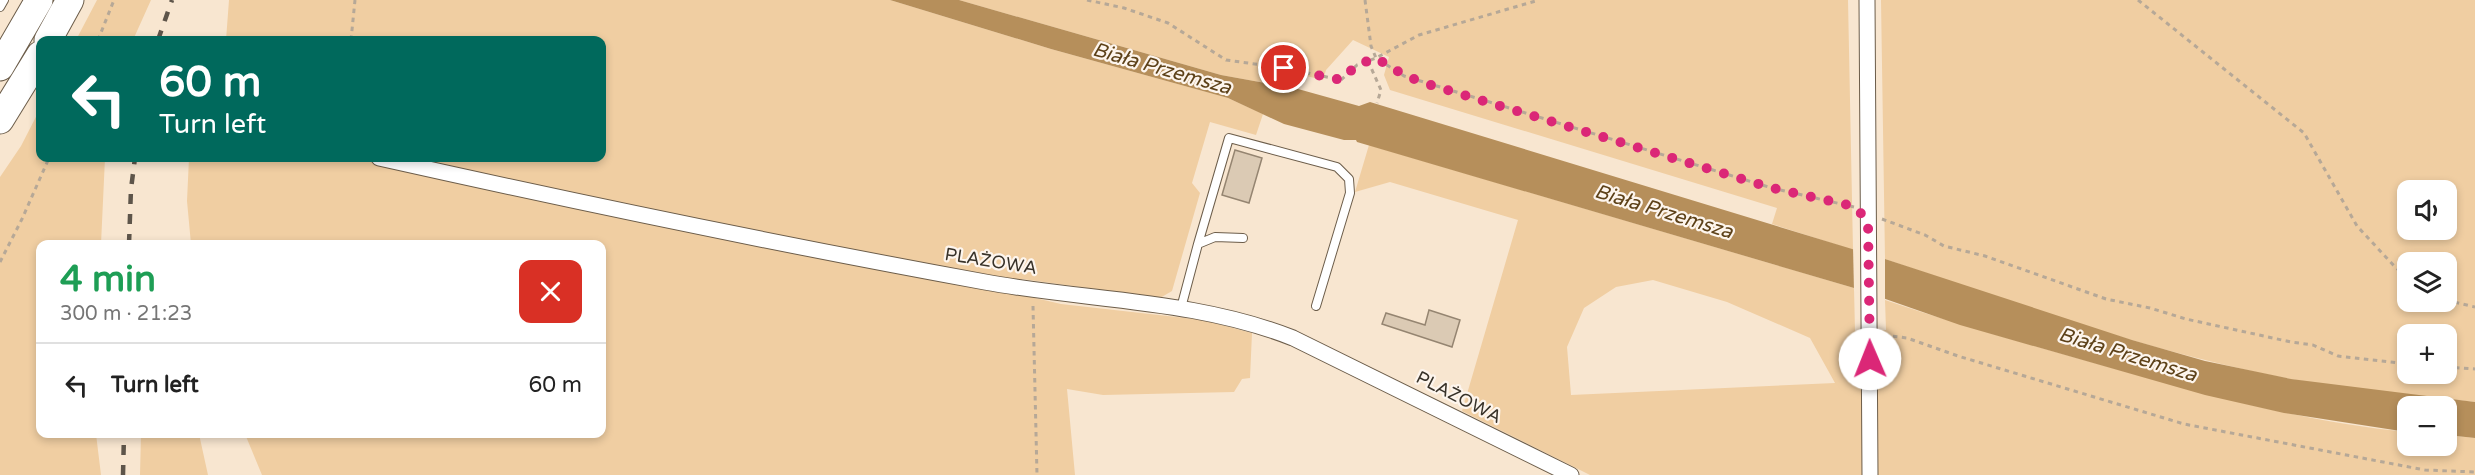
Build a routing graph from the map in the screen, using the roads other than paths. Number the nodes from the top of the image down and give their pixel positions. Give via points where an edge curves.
1 (4, 0) edge
2 (39, 0) edge
3 (70, 0) edge
4 (1867, 0) edge
5 (0, 7) edge
6 (50, 36) edge
7 (36, 62) edge
8 (0, 68) edge
9 (0, 120) edge
10 (398, 162) edge
11 (1243, 238) dead end
12 (1198, 244) junction
13 (1316, 306) dead end
14 (1181, 308) junction
15 (1571, 475) edge
16 (1870, 475) edge

1 - 5 lane
2 - 8 highway
3 - 6 highway
4 - 16 street
7 - 9 highway
10 - 14 street, PLAŻOWA via 988,282
11 - 12 lane via 1215,237
12 - 13 lane via 1229,138 1337,167 1349,179 1350,193
12 - 14 lane
14 - 15 street, PLAŻOWA via 1257,324 1293,338

